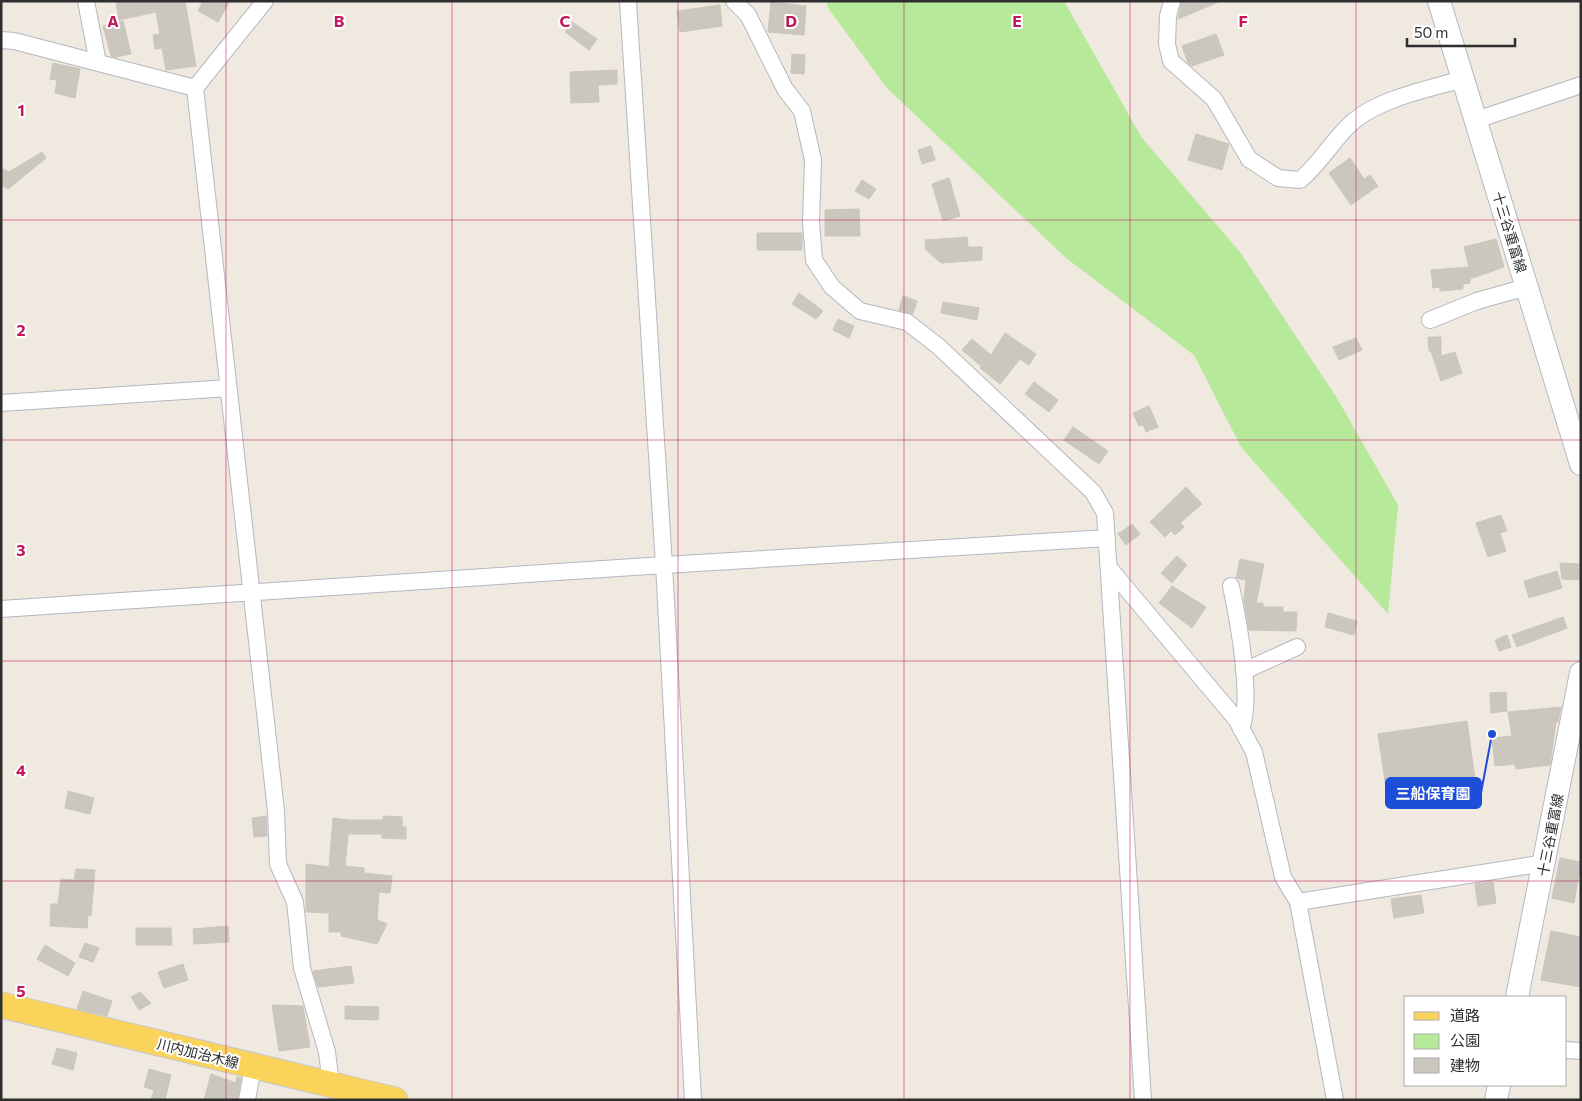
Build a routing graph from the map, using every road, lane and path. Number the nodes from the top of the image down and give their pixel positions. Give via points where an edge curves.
1 (86, 1) edge
2 (265, 1) edge
3 (628, 1) edge
4 (734, 1) edge
5 (1172, 1) edge
6 (1439, 1) edge
7 (1, 40) edge
8 (98, 63) junction
9 (1463, 79) junction
10 (1581, 85) edge
11 (195, 88) junction
12 (1476, 120) junction
13 (1527, 287) junction
14 (1430, 320) dead end
15 (229, 388) junction
16 (1, 404) edge
17 (1581, 464) edge
18 (1107, 538) junction
19 (664, 565) junction
20 (1110, 569) junction
21 (1231, 586) dead end
22 (250, 592) junction
23 (1, 609) edge
24 (1297, 647) dead end
25 (1244, 671) junction
26 (1581, 673) edge
27 (1242, 729) junction
28 (1545, 863) junction
29 (1298, 902) junction
30 (1517, 996) edge
31 (1, 1005) edge
32 (1567, 1050) edge
33 (1581, 1050) edge
34 (253, 1066) junction
35 (1499, 1086) edge
36 (341, 1091) edge
37 (247, 1100) edge
38 (395, 1100) edge
39 (693, 1100) edge
40 (1143, 1100) edge
41 (1335, 1100) edge
42 (1496, 1100) edge

1 - 8 street
2 - 11 street
3 - 19 street
4 - 18 street via 748,15 785,89 802,111 813,160 811,222 814,260 832,287 860,311 907,322 938,346 1093,492 1104,513
5 - 9 street via 1167,44 1170,61 1214,99 1249,159 1278,178 1300,180 1354,120 1392,100
6 - 9 main road, 十三谷重富線
7 - 8 street
8 - 11 street
9 - 12 main road, 十三谷重富線
10 - 12 street
11 - 15 street
12 - 13 main road, 十三谷重富線
13 - 14 street
13 - 17 main road, 十三谷重富線
15 - 16 street
15 - 22 street
18 - 19 street
18 - 20 street
19 - 22 street
19 - 39 street
20 - 27 street
20 - 40 street
21 - 25 street
22 - 23 street
22 - 36 street via 276,811 278,864 295,902 302,968
24 - 25 street
25 - 27 street via 1245,720
26 - 28 main road, 十三谷重富線
27 - 29 street via 1254,752 1283,877
28 - 29 street
28 - 30 main road, 十三谷重富線
29 - 41 street
31 - 34 main road, 川内加治木線
32 - 33 street
34 - 36 main road, 川内加治木線
34 - 37 street
35 - 42 main road
36 - 38 main road, 川内加治木線

